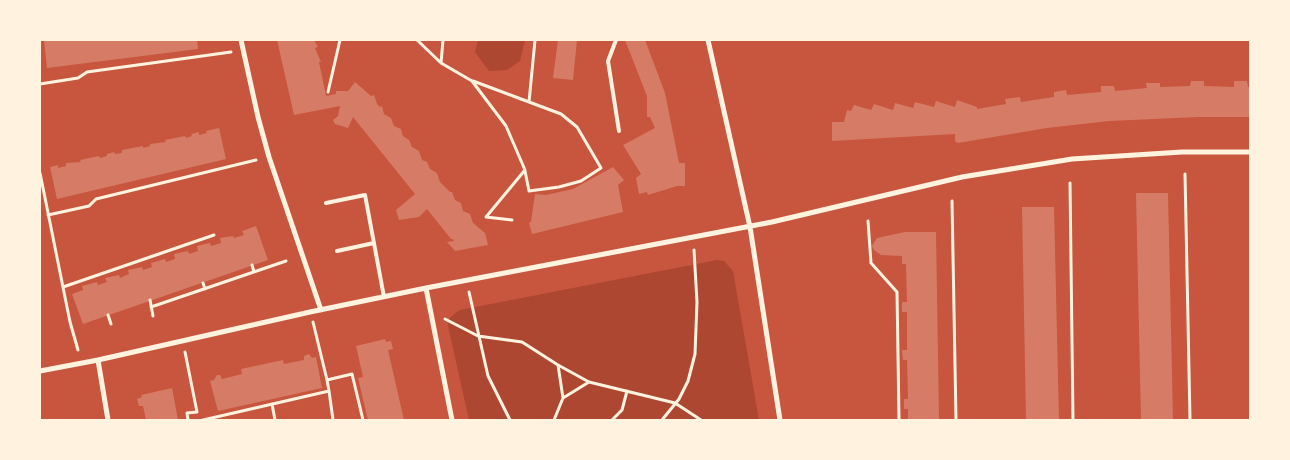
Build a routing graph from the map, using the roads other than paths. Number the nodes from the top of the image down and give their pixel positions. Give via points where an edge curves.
1 (241, 40) edge
2 (616, 40) edge
3 (708, 40) edge
4 (620, 132) dead end
5 (1250, 152) edge
6 (326, 203) dead end
7 (750, 227) junction
8 (374, 244) junction
9 (336, 251) dead end
10 (426, 288) junction
11 (384, 296) junction
12 (322, 310) junction
13 (98, 360) junction
14 (40, 371) edge
15 (108, 420) edge
16 (452, 420) edge
17 (780, 420) edge

1 - 12 street via 269,157
2 - 4 lane via 608,61
3 - 7 street
5 - 7 street via 1182,152 1072,159 962,177
6 - 8 lane via 365,195
7 - 10 street
7 - 17 street
8 - 9 lane
8 - 11 lane
10 - 11 street
10 - 16 street
11 - 12 street
12 - 13 street
13 - 14 street
13 - 15 street

